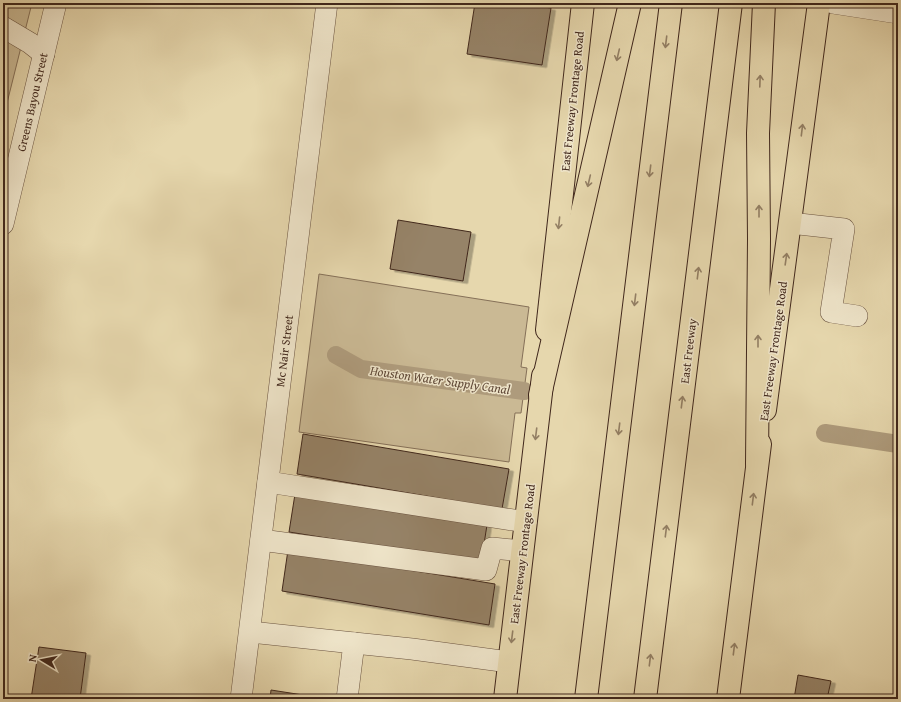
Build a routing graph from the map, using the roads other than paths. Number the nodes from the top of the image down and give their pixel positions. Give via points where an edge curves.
1 (56, 3) edge
2 (327, 3) edge
3 (583, 3) edge
4 (630, 3) edge
5 (671, 3) edge
6 (731, 3) edge
7 (764, 3) edge
8 (819, 3) edge
9 (833, 3) edge
10 (896, 9) edge
11 (3, 28) edge
12 (44, 54) junction
13 (790, 223) junction
14 (3, 224) edge
15 (857, 316) dead end
16 (540, 396) junction
17 (757, 464) junction
18 (268, 482) junction
19 (526, 522) junction
20 (261, 540) junction
21 (522, 551) junction
22 (250, 632) junction
23 (354, 643) junction
24 (509, 662) junction
25 (241, 699) edge
26 (347, 699) edge
27 (505, 699) edge
28 (586, 699) edge
29 (645, 699) edge
30 (728, 699) edge

1 - 12 street, Greens Bayou Street
2 - 18 street, Mc Nair Street
3 -> 16 main road, East Freeway Frontage Road
4 -> 16 main road
5 -> 28 main road
29 -> 6 main road, East Freeway
17 -> 7 main road via 758,133
13 -> 8 main road, East Freeway Frontage Road
9 - 10 street
11 - 12 street
12 - 14 street, Greens Bayou Street
13 - 15 street via 844,229 831,312
17 -> 13 main road, East Freeway Frontage Road
16 -> 19 main road, East Freeway Frontage Road
30 -> 17 main road, East Freeway Frontage Road
18 - 19 street
18 - 20 street, Mc Nair Street
19 - 21 main road, East Freeway Frontage Road
20 - 21 street via 486,570 492,548
20 - 22 street, Mc Nair Street
21 -> 24 main road, East Freeway Frontage Road
22 - 23 street
22 - 25 street, Mc Nair Street
23 - 24 street
23 - 26 street
24 - 27 main road, East Freeway Frontage Road

